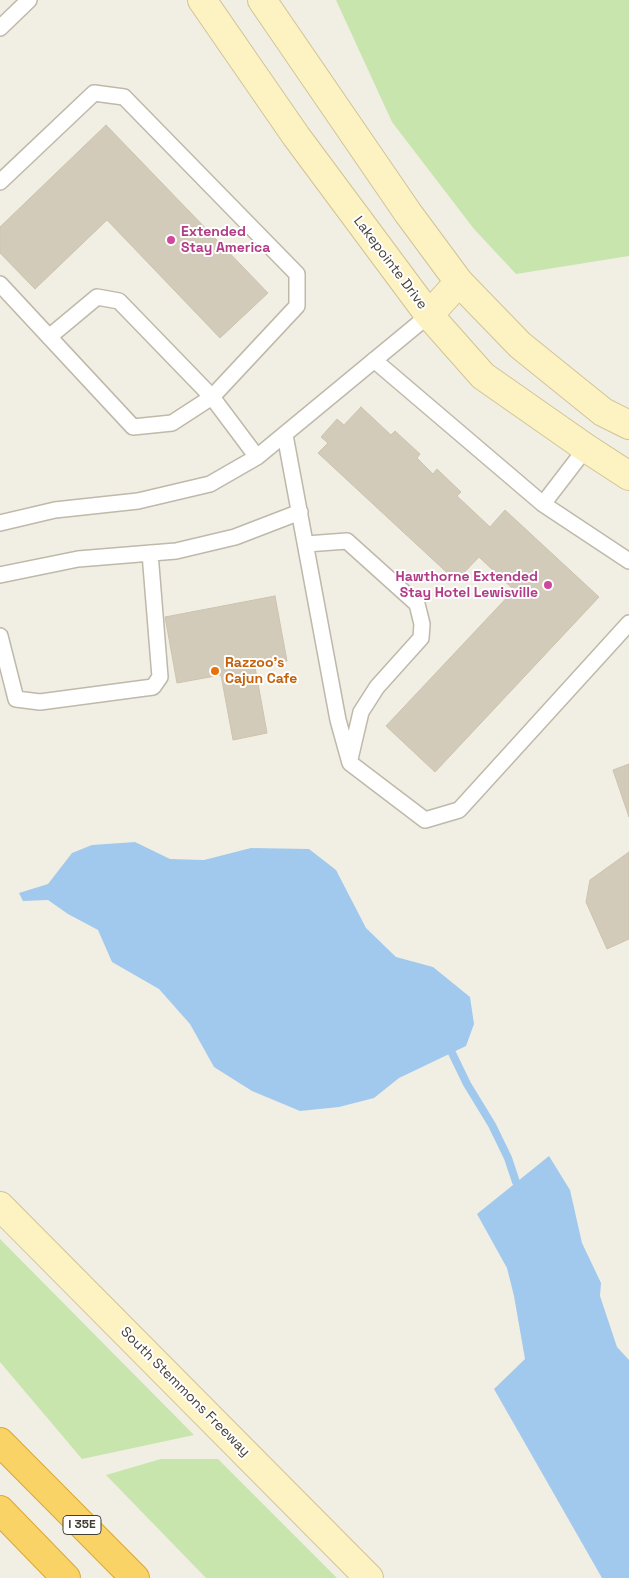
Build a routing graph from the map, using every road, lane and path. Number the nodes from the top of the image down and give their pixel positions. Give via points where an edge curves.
1 (29, 0) edge
2 (202, 0) edge
3 (262, 0) edge
4 (0, 28) edge
5 (0, 182) edge
6 (459, 282) junction
7 (0, 284) edge
8 (429, 315) junction
9 (49, 337) junction
10 (374, 360) junction
11 (212, 396) junction
12 (629, 425) edge
13 (285, 435) junction
14 (586, 448) junction
15 (257, 457) junction
16 (629, 476) edge
17 (543, 504) junction
18 (300, 512) junction
19 (0, 524) edge
20 (306, 544) junction
21 (150, 553) junction
22 (629, 561) edge
23 (0, 575) edge
24 (629, 623) edge
25 (0, 636) edge
26 (350, 762) junction
27 (0, 1206) edge
28 (0, 1442) edge
29 (0, 1510) edge
30 (66, 1578) edge
31 (135, 1578) edge
32 (369, 1578) edge

1 - 4 lane
2 - 8 main road, Lakepointe Drive via 296,136
3 - 6 main road via 408,214
5 - 11 lane via 94,92 124,97 297,274 297,306
6 - 8 main road
6 - 12 main road via 520,345 604,412
7 - 9 lane
8 - 10 lane
8 - 14 main road, Lakepointe Drive via 483,376
9 - 11 lane via 133,427 172,423
9 - 11 lane via 97,297 119,301
10 - 13 lane
10 - 17 lane
11 - 15 lane
13 - 15 lane
13 - 18 lane
14 - 16 main road, Lakepointe Drive
14 - 17 lane
15 - 19 lane via 210,484 138,501 55,510
17 - 22 lane
18 - 20 lane
18 - 21 lane via 235,536 176,551
20 - 26 lane via 338,720
20 - 26 lane via 347,540 417,604 422,624 421,638 377,687 361,712
21 - 23 lane via 78,559
21 - 25 lane via 160,677 152,687 40,702 16,699
24 - 26 lane via 459,810 425,820
27 - 32 main road, South Stemmons Freeway
28 - 31 highway, I 35E
29 - 30 highway

